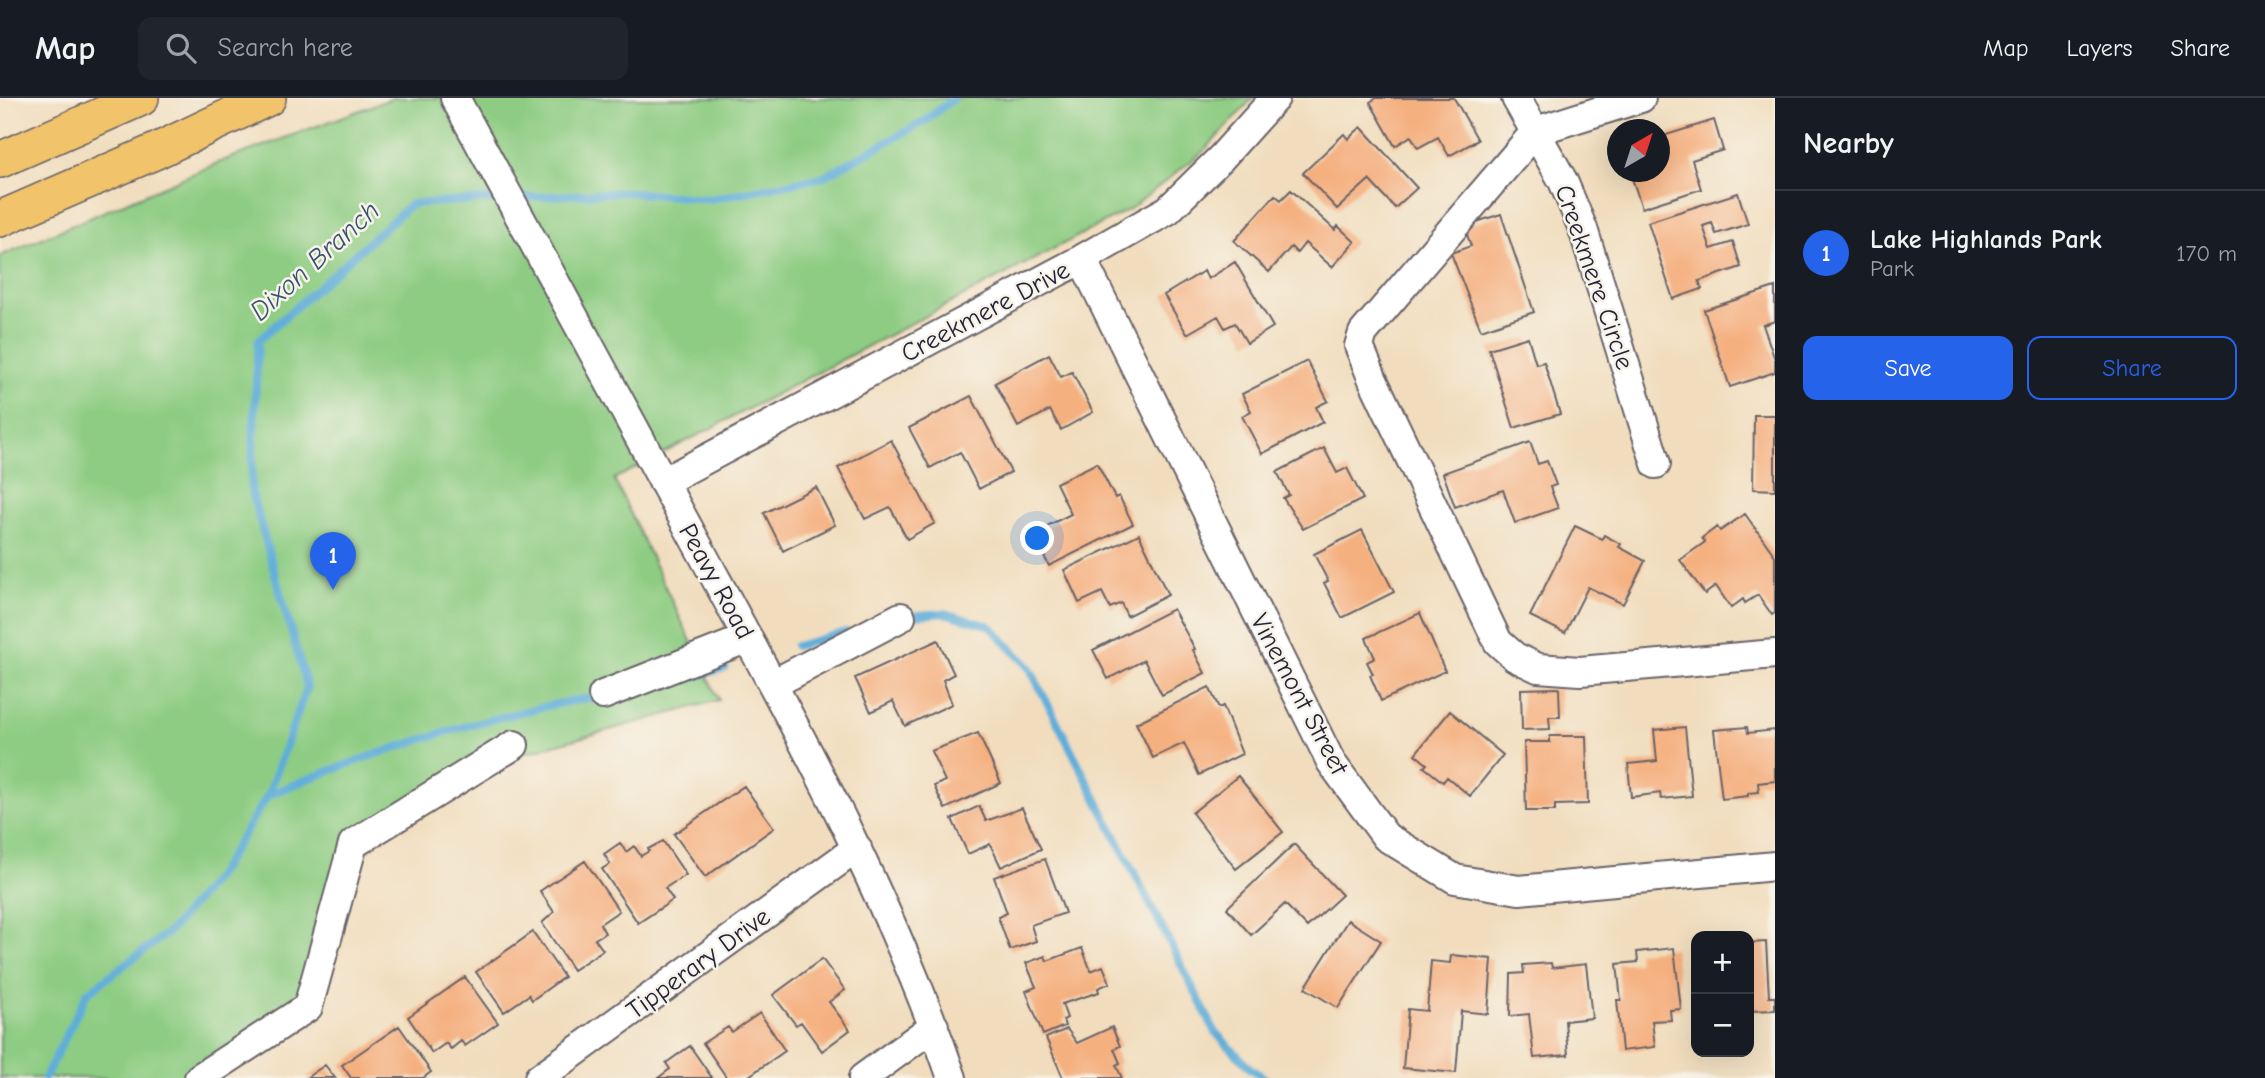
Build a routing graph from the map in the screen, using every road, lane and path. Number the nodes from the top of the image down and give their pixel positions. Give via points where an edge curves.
1 (141, 98) edge
2 (268, 98) edge
3 (1275, 98) edge
4 (1516, 98) edge
5 (1641, 98) edge
6 (457, 102) edge
7 (1536, 131) junction
8 (0, 160) edge
9 (0, 219) edge
10 (1082, 260) junction
11 (1656, 464) dead end
12 (663, 482) junction
13 (901, 617) dead end
14 (748, 639) junction
15 (1775, 654) edge
16 (773, 684) junction
17 (603, 695) dead end
18 (514, 745) dead end
19 (857, 848) junction
20 (1775, 866) edge
21 (934, 1026) junction
22 (199, 1078) edge
23 (539, 1078) edge
24 (863, 1078) edge
25 (952, 1078) edge

1 - 8 main road
2 - 9 main road
3 - 10 street, Creekmere Drive via 1168,210
4 - 7 street, Creekmere Circle
5 - 7 street
6 - 12 street, Peavy Road
7 - 11 street, Creekmere Circle via 1583,229
7 - 15 street via 1363,332 1359,346 1373,380 1498,642 1515,657 1538,668 1580,671
10 - 12 street, Creekmere Drive
10 - 20 street, Vinemont Street via 1331,762 1386,837 1455,879 1519,890
12 - 14 street, Peavy Road
13 - 16 street
14 - 16 street, Peavy Road
14 - 17 street
16 - 19 street, Peavy Road
18 - 22 street via 353,844 308,1007
19 - 21 street, Peavy Road
19 - 23 street, Tipperary Drive
21 - 24 street
21 - 25 street, Peavy Road

